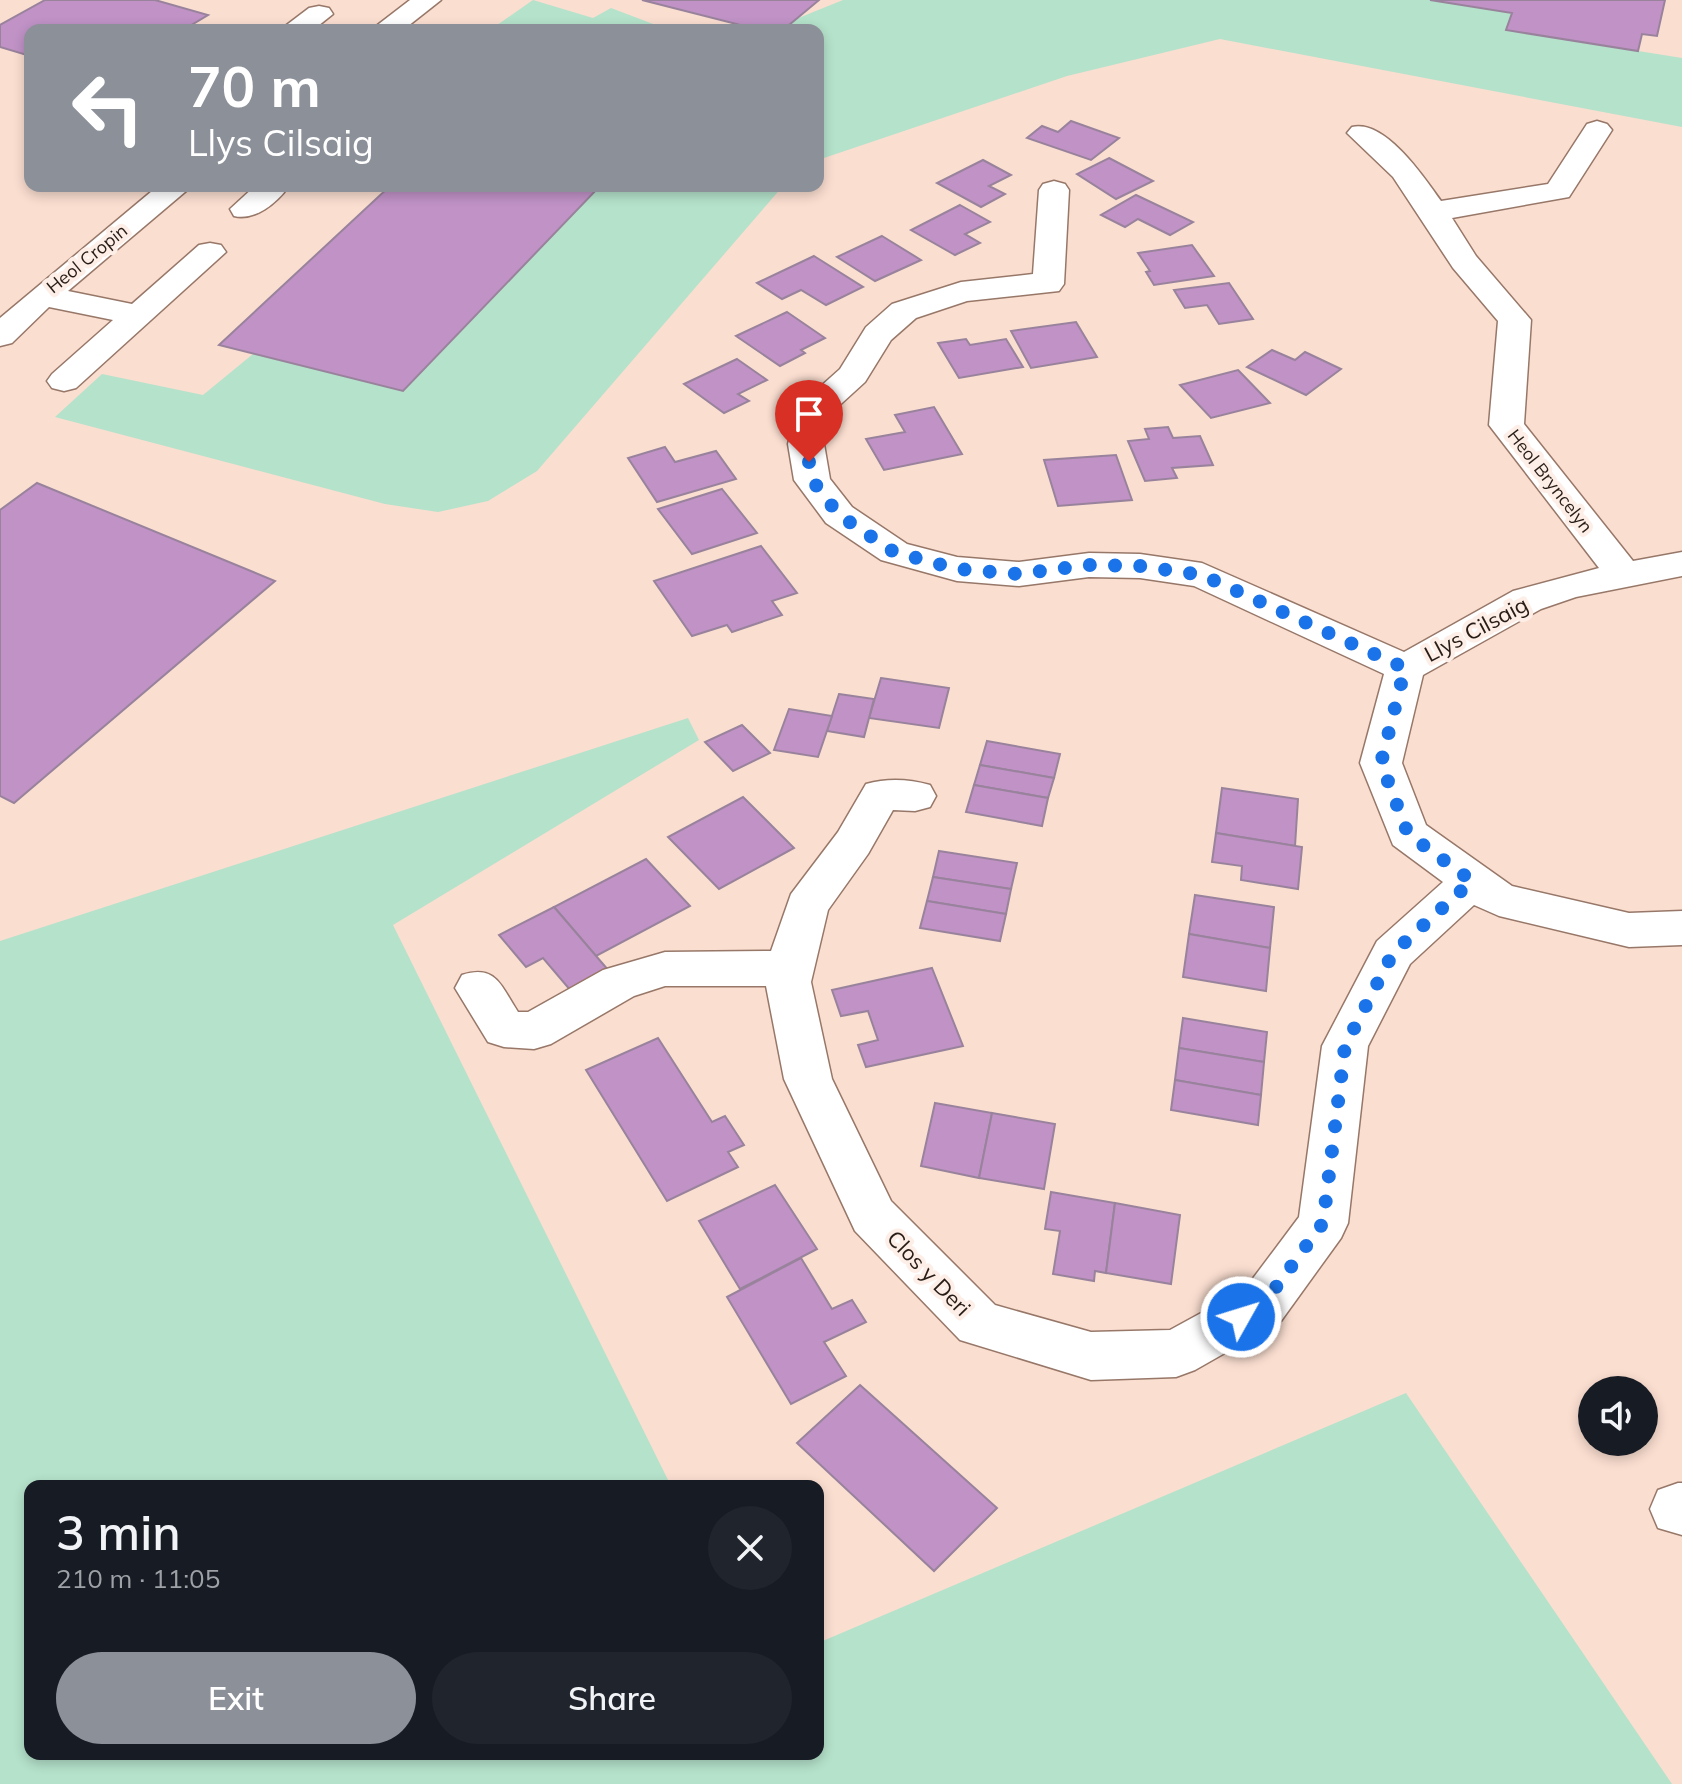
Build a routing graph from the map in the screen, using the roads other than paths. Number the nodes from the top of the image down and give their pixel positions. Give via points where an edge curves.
1 (428, 0) edge
2 (319, 14) dead end
3 (303, 24) edge
4 (394, 24) edge
5 (1597, 130) dead end
6 (1362, 133) dead end
7 (1054, 190) dead end
8 (170, 192) edge
9 (266, 192) edge
10 (245, 209) dead end
11 (1433, 212) junction
12 (210, 252) dead end
13 (43, 296) junction
14 (138, 315) junction
15 (0, 336) edge
16 (64, 381) dead end
17 (1682, 564) edge
18 (1624, 575) junction
19 (1405, 668) junction
20 (915, 796) dead end
21 (1472, 881) junction
22 (1682, 928) edge
23 (789, 968) junction
24 (478, 988) dead end

1 - 4 street
2 - 3 street
5 - 11 street via 1558,191
6 - 11 street, Heol Bryncelyn via 1404,171
7 - 19 street via 1048,284 961,292 904,311 878,334 853,375 814,410 806,444 812,480 839,515 894,552 957,569 1019,574 1089,565 1202,575
8 - 13 street, Heol Cropin
9 - 10 street
11 - 18 street, Heol Bryncelyn via 1464,261 1515,320 1506,425
12 - 14 street
13 - 14 street
13 - 15 street, Heol Cropin
14 - 16 street
17 - 18 street, Llys Cilsaig
18 - 19 street, Llys Cilsaig via 1527,600
19 - 21 street, Llys Cilsaig via 1381,763 1408,834
20 - 23 street, Clos y Deri via 881,795 807,906
21 - 22 street, Llys Cilsaig via 1499,900 1629,930
21 - 23 street, Clos y Deri via 1393,953 1345,1046 1323,1223 1263,1305 1176,1353 1091,1356 979,1324 873,1216 808,1079
23 - 24 street via 665,969 619,983 534,1031 504,1029

